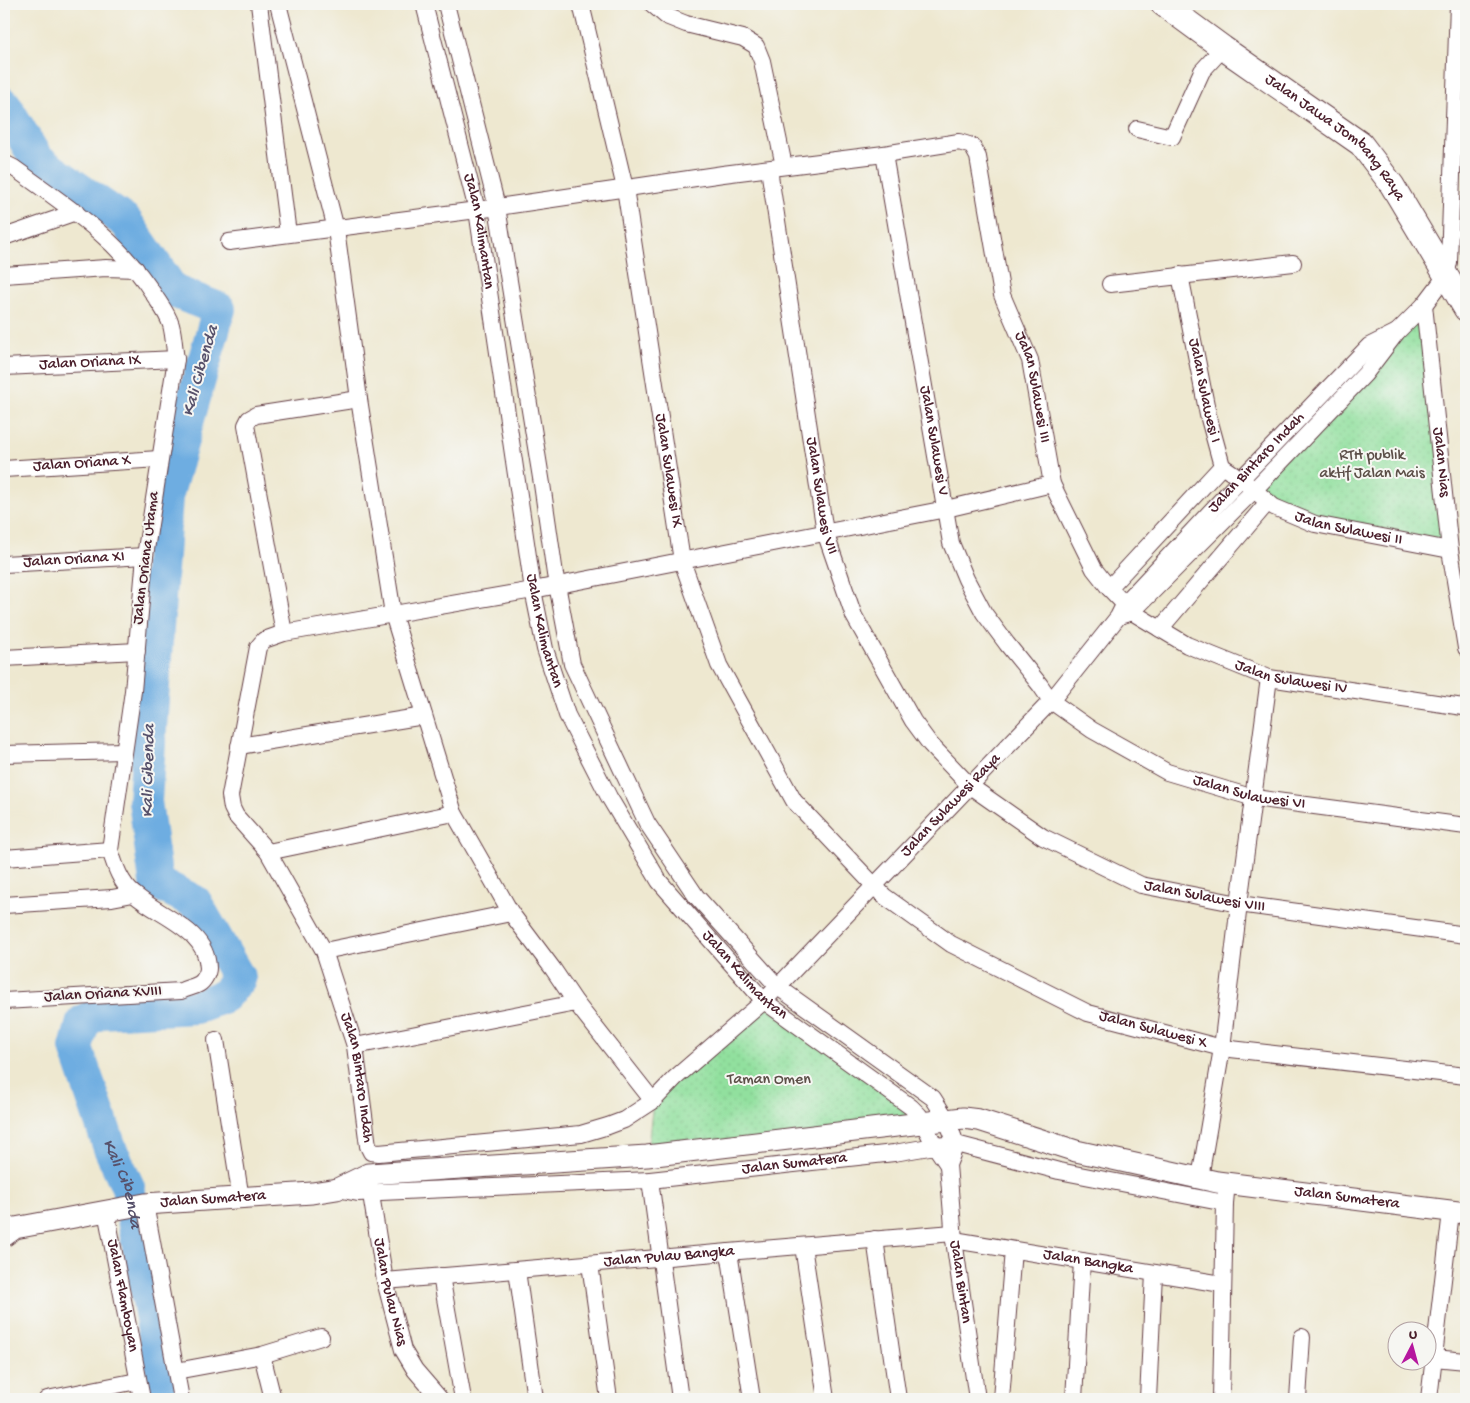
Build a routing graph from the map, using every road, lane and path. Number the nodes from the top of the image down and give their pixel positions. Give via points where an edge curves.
1 (259, 4) edge
2 (278, 4) edge
3 (424, 4) edge
4 (446, 4) edge
5 (582, 4) edge
6 (652, 4) edge
7 (1458, 4) edge
8 (1175, 7) edge
9 (1222, 48) junction
10 (1460, 101) edge
11 (1137, 129) dead end
12 (884, 154) junction
13 (4, 163) edge
14 (776, 168) junction
15 (625, 188) junction
16 (497, 207) junction
17 (477, 210) junction
18 (76, 212) junction
19 (1459, 216) edge
20 (336, 228) junction
21 (288, 234) junction
22 (4, 237) edge
23 (229, 242) dead end
24 (1292, 263) dead end
25 (136, 269) junction
26 (4, 275) edge
27 (1180, 275) junction
28 (1446, 276) junction
29 (1110, 284) dead end
30 (1424, 305) junction
31 (1466, 309) edge
32 (1397, 332) junction
33 (176, 359) junction
34 (4, 367) edge
35 (359, 399) junction
36 (159, 459) junction
37 (1222, 466) junction
38 (4, 469) edge
39 (1240, 479) junction
40 (1052, 484) junction
41 (1254, 490) junction
42 (1268, 502) junction
43 (946, 509) junction
44 (825, 532) junction
45 (1450, 550) junction
46 (145, 556) junction
47 (682, 561) junction
48 (4, 564) edge
49 (557, 585) junction
50 (1109, 588) junction
51 (532, 590) junction
52 (1125, 611) junction
53 (393, 614) junction
54 (1160, 629) junction
55 (284, 633) junction
56 (1466, 648) edge
57 (137, 651) junction
58 (4, 658) edge
59 (1269, 678) junction
60 (1051, 701) junction
61 (1462, 706) dead end
62 (424, 716) junction
63 (239, 746) junction
64 (124, 752) junction
65 (4, 754) edge
66 (970, 786) junction
67 (1254, 798) junction
68 (454, 813) junction
69 (1466, 826) edge
70 (110, 850) junction
71 (268, 852) junction
72 (4, 858) edge
73 (874, 886) junction
74 (133, 894) junction
75 (1239, 904) junction
76 (4, 905) edge
77 (511, 913) junction
78 (1466, 935) edge
79 (324, 951) junction
80 (200, 983) joint
81 (778, 987) junction
82 (4, 1001) edge
83 (764, 1001) junction
84 (576, 1004) junction
85 (216, 1040) dead end
86 (355, 1046) junction
87 (1222, 1048) junction
88 (1466, 1076) edge
89 (653, 1101) junction
90 (948, 1120) junction
91 (924, 1123) junction
92 (956, 1144) junction
93 (935, 1146) junction
94 (948, 1165) junction
95 (1200, 1178) junction
96 (650, 1180) junction
97 (369, 1183) junction
98 (1226, 1193) junction
99 (241, 1199) junction
100 (140, 1205) junction
101 (109, 1210) junction
102 (1459, 1212) edge
103 (7, 1229) edge
104 (953, 1237) junction
105 (875, 1239) junction
106 (803, 1246) junction
107 (1013, 1250) junction
108 (729, 1252) junction
109 (660, 1258) junction
110 (1082, 1262) junction
111 (590, 1264) junction
112 (517, 1270) junction
113 (1154, 1273) junction
114 (442, 1276) junction
115 (385, 1281) junction
116 (1222, 1284) junction
117 (1438, 1335) edge
118 (321, 1337) dead end
119 (1302, 1338) dead end
120 (262, 1355) junction
121 (1438, 1358) edge
122 (1466, 1361) edge
123 (1433, 1370) edge
124 (176, 1371) junction
125 (138, 1380) junction
126 (47, 1399) edge
127 (142, 1399) edge
128 (181, 1399) edge
129 (273, 1399) edge
130 (440, 1399) edge
131 (463, 1399) edge
132 (535, 1399) edge
133 (609, 1399) edge
134 (680, 1399) edge
135 (752, 1399) edge
136 (826, 1399) edge
137 (898, 1399) edge
138 (977, 1399) edge
139 (1001, 1399) edge
140 (1074, 1399) edge
141 (1148, 1399) edge
142 (1221, 1399) edge
143 (1298, 1399) edge
144 (1429, 1399) edge

1 - 21 street
2 - 20 street
3 - 17 street, Jalan Kalimantan
4 - 16 street, Jalan Kalimantan
5 - 15 street, Jalan Sulawesi IX
6 - 14 street, Jalan Sulawesi VII via 666,16 743,38 756,46 762,61
7 - 10 street
8 - 9 main road, Jalan Jawa Jombang Raya
9 - 11 street via 1202,71 1172,137
9 - 28 main road, Jalan Jawa Jombang Raya via 1361,144 1392,185
10 - 19 street
12 - 14 street
12 - 40 street, Jalan Sulawesi III via 959,142 972,146 978,157 1002,295 1030,360
12 - 43 street, Jalan Sulawesi V
13 - 18 street, Jalan Oriana Utama
14 - 15 street
14 - 44 street, Jalan Sulawesi VII
15 - 16 street
15 - 47 street, Jalan Sulawesi IX
16 - 17 street
16 - 49 street, Jalan Kalimantan
17 - 20 street
17 - 51 street, Jalan Kalimantan
18 - 22 street
18 - 25 street, Jalan Oriana Utama
19 - 28 street
20 - 21 street
20 - 35 street
21 - 23 street
24 - 27 street
25 - 26 street
25 - 33 street, Jalan Oriana Utama via 168,318
27 - 29 street
27 - 37 street, Jalan Sulawesi I via 1208,415
28 - 30 street, Jalan Bintaro Indah
28 - 31 main road, Jalan Jawa Jombang Raya
30 - 32 street, Jalan Bintaro Indah
30 - 45 street, Jalan Nias
32 - 39 street, Jalan Bintaro Indah via 1370,346
32 - 41 street, Jalan Bintaro Indah via 1366,374
33 - 34 street, Jalan Oriana IX
33 - 36 street, Jalan Oriana Utama
35 - 53 street
35 - 55 street via 256,415 246,425
36 - 38 street, Jalan Oriana X
36 - 46 street, Jalan Oriana Utama
37 - 39 street
37 - 50 street
39 - 41 street
39 - 52 street, Jalan Bintaro Indah
40 - 43 street
40 - 50 street, Jalan Sulawesi III via 1094,569
41 - 42 street, Jalan Sulawesi II
41 - 52 street, Jalan Bintaro Indah
42 - 45 street, Jalan Sulawesi II via 1316,524
42 - 54 street
43 - 44 street
43 - 60 street, Jalan Sulawesi V via 951,543 966,580 984,612
44 - 47 street
44 - 66 street, Jalan Sulawesi VII via 854,616 881,666 930,744
45 - 56 street, Jalan Nias
46 - 48 street, Jalan Oriana XI
46 - 57 street, Jalan Oriana Utama
47 - 49 street
47 - 73 street, Jalan Sulawesi IX via 719,665 794,801
49 - 51 street
49 - 81 street, Jalan Kalimantan via 572,664 647,823 696,896
50 - 52 street, Jalan Sulawesi III
51 - 53 street
51 - 83 street, Jalan Kalimantan via 545,649 567,715 609,797 659,881
52 - 54 street, Jalan Sulawesi IV
52 - 60 street, Jalan Sulawesi Raya
53 - 55 street
53 - 62 street
54 - 59 street, Jalan Sulawesi IV via 1187,646
55 - 63 street, Jalan Bintaro Indah via 264,640 258,647
57 - 58 street
57 - 64 street, Jalan Oriana Utama
59 - 61 street, Jalan Sulawesi IV
59 - 67 street
60 - 66 street, Jalan Sulawesi Raya
60 - 67 street, Jalan Sulawesi VI via 1092,730 1167,772
62 - 63 street
62 - 68 street
63 - 71 street, Jalan Bintaro Indah via 230,796 232,808
64 - 65 street
64 - 70 street, Jalan Oriana Utama
66 - 73 street, Jalan Sulawesi Raya
66 - 75 street, Jalan Sulawesi VIII via 1043,837 1141,885
67 - 69 street, Jalan Sulawesi VI
67 - 75 street
68 - 71 street
68 - 77 street
70 - 72 street
70 - 74 street, Jalan Oriana Utama via 117,871
71 - 79 street, Jalan Bintaro Indah
73 - 81 street, Jalan Sulawesi Raya
73 - 87 street, Jalan Sulawesi X via 950,944 1088,1012
74 - 76 street
74 - 80 street, Jalan Oriana Utama via 187,930 200,943 208,960 208,972
75 - 78 street, Jalan Sulawesi VIII
75 - 87 street
77 - 79 street
77 - 84 street
79 - 86 street, Jalan Bintaro Indah
80 - 82 street, Jalan Oriana XVIII via 181,991
81 - 83 street, Jalan Bintaro Indah
81 - 90 street, Jalan Kalimantan via 933,1098
83 - 89 street, Jalan Bintaro Indah
83 - 91 street, Jalan Kalimantan via 911,1107
84 - 86 street
84 - 89 street
85 - 99 street
86 - 89 street, Jalan Bintaro Indah via 371,1152 581,1134 624,1120
87 - 88 street, Jalan Sulawesi X
87 - 95 street
90 - 91 street, Jalan Sumatera
90 - 92 street
90 - 95 street, Jalan Sumatera via 979,1120 1076,1151
91 - 93 street
91 - 97 street, Jalan Sumatera via 647,1156
92 - 93 street, Jalan Sumatera
92 - 94 street, Jalan Bintan
92 - 98 street, Jalan Sumatera via 1060,1171
93 - 94 street
93 - 96 street, Jalan Sumatera
94 - 104 street, Jalan Bintan
95 - 98 street, Jalan Sumatera
96 - 97 street, Jalan Sumatera
96 - 109 street
97 - 99 street, Jalan Sumatera via 312,1193
97 - 115 street, Jalan Pulau Nias
98 - 102 street, Jalan Sumatera
98 - 116 street
99 - 100 street, Jalan Sumatera
100 - 101 street, Jalan Sumatera
100 - 124 street
101 - 103 street, Jalan Sumatera
101 - 125 street, Jalan Flamboyan
102 - 117 street
104 - 105 street, Jalan Pulau Bangka
104 - 107 street, Jalan Bangka
104 - 138 street, Jalan Bintan
105 - 106 street, Jalan Pulau Bangka
105 - 137 street
106 - 108 street, Jalan Pulau Bangka
106 - 136 street
107 - 110 street, Jalan Bangka
107 - 139 street
108 - 109 street, Jalan Pulau Bangka
108 - 135 street
109 - 111 street, Jalan Pulau Bangka
109 - 134 street
110 - 113 street, Jalan Bangka
110 - 140 street
111 - 112 street, Jalan Pulau Bangka
111 - 133 street
112 - 114 street, Jalan Pulau Bangka
112 - 132 street
113 - 116 street, Jalan Bangka
113 - 141 street
114 - 115 street, Jalan Pulau Bangka
114 - 131 street
115 - 130 street, Jalan Pulau Nias via 403,1350
116 - 142 street
118 - 120 street
119 - 143 street
120 - 124 street
120 - 129 street
121 - 122 street
123 - 144 street
124 - 128 street
125 - 126 street
125 - 127 street, Jalan Flamboyan

